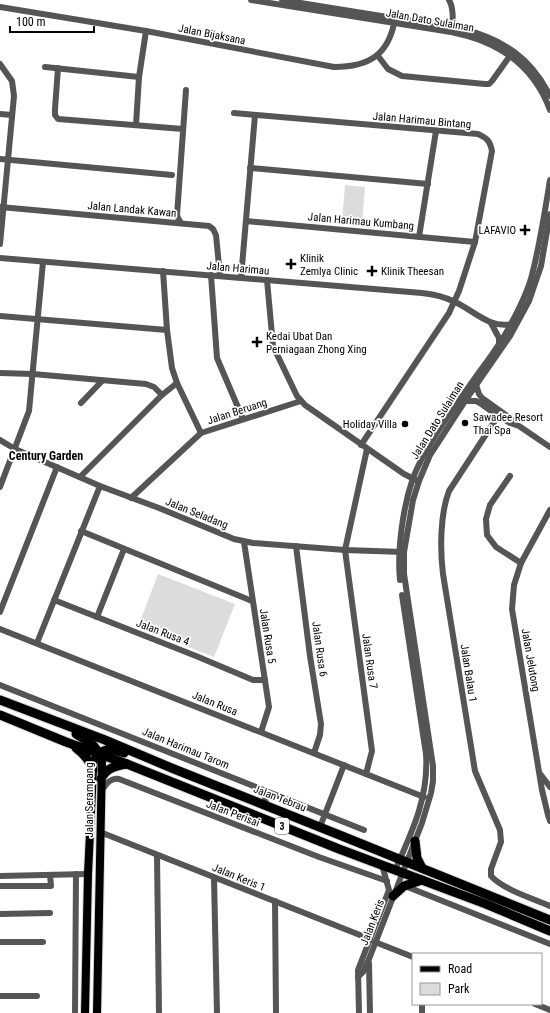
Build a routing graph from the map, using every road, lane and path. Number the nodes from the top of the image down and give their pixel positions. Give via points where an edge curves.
1 (251, 0) edge
2 (282, 0) edge
3 (449, 0) edge
4 (0, 7) edge
5 (395, 21) junction
6 (452, 30) junction
7 (146, 32) junction
8 (512, 53) junction
9 (378, 56) junction
10 (0, 64) edge
11 (46, 67) dead end
12 (58, 68) junction
13 (140, 77) junction
14 (186, 90) dead end
15 (550, 96) edge
16 (550, 110) edge
17 (234, 113) dead end
18 (0, 114) edge
19 (12, 115) junction
20 (255, 115) junction
21 (136, 125) junction
22 (183, 129) junction
23 (436, 131) junction
24 (0, 159) edge
25 (8, 160) junction
26 (250, 168) junction
27 (172, 175) dead end
28 (550, 180) edge
29 (428, 184) junction
30 (2, 207) edge
31 (550, 214) edge
32 (177, 215) junction
33 (246, 221) junction
34 (170, 222) junction
35 (181, 224) junction
36 (419, 237) junction
37 (475, 242) junction
38 (0, 244) edge
39 (0, 258) edge
40 (43, 262) junction
41 (163, 271) junction
42 (211, 275) junction
43 (220, 276) junction
44 (241, 278) junction
45 (267, 280) junction
46 (454, 301) junction
47 (0, 316) edge
48 (38, 319) junction
49 (491, 323) junction
50 (511, 324) junction
51 (167, 330) junction
52 (499, 344) junction
53 (0, 373) edge
54 (33, 374) junction
55 (102, 381) junction
56 (177, 383) junction
57 (476, 385) junction
58 (162, 395) junction
59 (465, 400) junction
60 (301, 401) junction
61 (81, 403) dead end
62 (498, 416) junction
63 (243, 419) junction
64 (515, 424) junction
65 (201, 433) junction
66 (0, 440) edge
67 (549, 444) edge
68 (361, 445) junction
69 (15, 449) junction
70 (367, 449) junction
71 (57, 467) junction
72 (80, 476) junction
73 (510, 476) dead end
74 (416, 480) junction
75 (100, 486) junction
76 (0, 487) edge
77 (131, 498) junction
78 (550, 510) edge
79 (547, 520) edge
80 (81, 531) junction
81 (244, 542) junction
82 (296, 546) junction
83 (124, 549) junction
84 (345, 550) junction
85 (402, 552) junction
86 (521, 562) junction
87 (54, 600) junction
88 (252, 600) junction
89 (0, 612) edge
90 (97, 617) junction
91 (0, 628) edge
92 (37, 643) junction
93 (265, 680) junction
94 (0, 685) edge
95 (0, 700) edge
96 (0, 715) edge
97 (37, 715) junction
98 (261, 732) junction
99 (66, 742) junction
100 (99, 753) junction
101 (314, 753) junction
102 (127, 764) junction
103 (344, 765) junction
104 (93, 770) junction
105 (174, 770) junction
106 (366, 774) junction
107 (540, 774) junction
108 (101, 779) junction
109 (550, 787) edge
110 (264, 790) junction
111 (100, 793) junction
112 (424, 797) junction
113 (266, 806) junction
114 (325, 814) junction
115 (550, 821) edge
116 (320, 827) junction
117 (364, 830) dead end
118 (100, 832) junction
119 (415, 841) junction
120 (157, 855) junction
121 (403, 860) junction
122 (382, 866) junction
123 (422, 868) junction
124 (399, 872) junction
125 (76, 874) junction
126 (88, 874) junction
127 (50, 875) junction
128 (0, 876) edge
129 (214, 878) junction
130 (422, 880) junction
131 (387, 881) junction
132 (0, 886) edge
133 (404, 886) junction
134 (393, 896) junction
135 (274, 901) junction
136 (550, 906) edge
137 (50, 913) dead end
138 (0, 914) edge
139 (550, 920) edge
140 (550, 931) edge
141 (372, 941) junction
142 (0, 942) edge
143 (43, 942) dead end
144 (550, 944) edge
145 (412, 957) edge
146 (369, 959) junction
147 (358, 977) junction
148 (0, 996) edge
149 (37, 996) dead end
150 (537, 1005) edge
151 (550, 1010) edge
152 (75, 1013) edge
153 (85, 1013) edge
154 (97, 1013) edge
155 (159, 1013) edge
156 (217, 1013) edge
157 (276, 1013) edge
158 (359, 1013) edge
159 (370, 1013) edge

1 - 5 street, Jalan Dato Sulaiman
2 - 5 street, Jalan Dato Sulaiman
3 - 6 street via 453,16
4 - 7 street, Jalan Bijaksana
5 - 6 street, Jalan Dato Sulaiman
5 - 9 street via 389,42
6 - 8 street, Jalan Dato Sulaiman
7 - 9 street, Jalan Bijaksana via 334,67 358,64
7 - 13 street
8 - 9 street via 489,84 402,76 388,70
8 - 15 street, Jalan Dato Sulaiman via 525,60
8 - 16 street, Jalan Dato Sulaiman via 540,89
10 - 19 street via 14,88
11 - 12 street
12 - 13 street
12 - 21 street via 55,115 58,119
13 - 21 street
14 - 22 street
17 - 20 street, Jalan Harimau Bintang
18 - 19 street
19 - 25 street
20 - 23 street, Jalan Harimau Bintang
20 - 26 street
21 - 22 street
22 - 32 street
23 - 29 street
23 - 37 street, Jalan Harimau Bintang via 478,134 491,144 492,151
24 - 25 street
25 - 27 street
25 - 30 street
26 - 29 street
26 - 33 street
28 - 50 street, Jalan Dato Sulaiman via 532,276
29 - 36 street
30 - 34 street, Jalan Landak Kawan
30 - 38 street
31 - 57 street, Jalan Dato Sulaiman via 541,266 529,301 510,336
32 - 34 street
32 - 35 street
33 - 36 street, Jalan Harimau Kumbang
33 - 44 street
34 - 35 street, Jalan Landak Kawan
35 - 43 street, Jalan Landak Kawan via 209,226 213,229 216,235
36 - 37 street, Jalan Harimau Kumbang
37 - 46 street, Jalan Harimau Bintang
39 - 40 street, Jalan Harimau
40 - 41 street, Jalan Harimau
40 - 48 street
41 - 42 street, Jalan Harimau
41 - 51 street
42 - 43 street, Jalan Harimau
42 - 63 street via 217,358
43 - 44 street, Jalan Harimau
44 - 45 street, Jalan Harimau
45 - 46 street, Jalan Harimau via 422,293
45 - 60 street via 273,346
46 - 49 street, Jalan Harimau
46 - 68 street, Jalan Harimau Bintang via 449,313
47 - 48 street
48 - 51 street
48 - 54 street
49 - 50 street, Jalan Harimau
49 - 52 street via 499,338
50 - 52 street, Jalan Dato Sulaiman
51 - 56 street via 172,368
52 - 74 street, Jalan Dato Sulaiman via 446,419 422,460
53 - 54 street
54 - 55 street
54 - 69 street via 29,411
55 - 58 street via 151,385
55 - 61 street
56 - 58 street
56 - 65 street
57 - 59 street, Jalan Dato Sulaiman
57 - 64 street via 482,398
58 - 72 street
59 - 62 street via 476,401
59 - 74 street, Jalan Dato Sulaiman
60 - 63 street, Jalan Beruang
60 - 68 street
62 - 64 street
62 - 136 street, Jalan Balau 1 via 449,491 441,550 442,574 474,764 500,830 501,842 491,876 504,886
63 - 65 street, Jalan Beruang
64 - 67 street
65 - 77 street, Jalan Beruang
66 - 69 street, Jalan Seladang
68 - 70 street
69 - 71 street, Jalan Seladang
69 - 76 street
70 - 74 street
70 - 84 street, Jalan Rusa 7
71 - 72 street, Jalan Seladang
71 - 89 street
72 - 75 street, Jalan Seladang
73 - 86 street via 490,505 486,519 487,535 496,547
74 - 85 street, Jalan Dato Sulaiman via 405,512
75 - 77 street, Jalan Seladang
75 - 80 street
77 - 81 street, Jalan Seladang
78 - 79 street, Jalan Jelutong
79 - 86 street, Jalan Jelutong
80 - 83 street
80 - 87 street
81 - 82 street, Jalan Seladang
81 - 88 street, Jalan Rusa 5
82 - 84 street, Jalan Seladang
82 - 101 street, Jalan Rusa 6 via 321,724
83 - 88 street
83 - 90 street
84 - 85 street, Jalan Seladang
84 - 106 street, Jalan Rusa 7 via 372,751
85 - 112 street, Jalan Dato Sulaiman via 399,564 401,588 426,754
85 - 119 street, Jalan Dato Sulaiman via 433,771 430,799
86 - 107 street, Jalan Jelutong via 514,585 512,609
87 - 90 street, Jalan Rusa 4
87 - 92 street
88 - 93 street, Jalan Rusa 5
90 - 93 street, Jalan Rusa 4 via 253,680
91 - 92 street, Jalan Rusa
92 - 98 street, Jalan Rusa
93 - 98 street, Jalan Rusa 5 via 269,707
94 - 110 street, Jalan Harimau Tarom
95 - 97 highway, Jalan Tebrau / 3
96 - 99 highway, 3
97 - 100 highway via 94,744
97 - 105 highway, Jalan Tebrau / 3 via 105,740
98 - 101 street, Jalan Rusa
99 - 100 highway, 3
99 - 104 highway via 86,755
100 - 102 highway, 3
100 - 104 main road, Jalan Serampang via 94,760
100 - 105 highway via 114,750
100 - 108 main road, Jalan Serampang via 102,760
101 - 103 street, Jalan Rusa
102 - 108 highway via 110,768
102 - 122 highway, 3
103 - 106 street, Jalan Rusa
103 - 114 street
104 - 126 main road, Jalan Serampang
105 - 113 highway, Jalan Tebrau / 3
106 - 112 street, Jalan Rusa
107 - 109 street
107 - 115 street, Jalan Jelutong via 544,803
108 - 111 main road, Jalan Serampang
110 - 113 street
110 - 114 street, Jalan Harimau Tarom
111 - 118 main road, Jalan Serampang
111 - 131 street, Jalan Perisai via 113,778 119,779
112 - 121 street, Jalan Dato Sulaiman
113 - 116 highway, Jalan Tebrau / 3
114 - 116 street
114 - 117 street, Jalan Harimau Tarom
116 - 121 highway, Jalan Tebrau / 3
118 - 120 street, Jalan Keris 1
118 - 154 main road, Jalan Serampang
119 - 121 street, Jalan Dato Sulaiman
119 - 123 highway via 416,858
120 - 129 street, Jalan Keris 1
120 - 155 street
121 - 123 highway, Jalan Tebrau / 3
121 - 124 street, Jalan Dato Sulaiman
122 - 124 highway, 3
122 - 131 street
123 - 139 highway, Jalan Tebrau / 3
124 - 130 highway, 3
124 - 134 street, Jalan Keris
125 - 126 street
125 - 127 street
125 - 152 street
126 - 153 main road, Jalan Serampang
127 - 128 street
127 - 132 street via 51,886
129 - 135 street, Jalan Keris 1
129 - 156 street
130 - 133 highway
130 - 140 highway, 3
131 - 141 street, Jalan Keris via 389,894
133 - 134 highway
133 - 144 street
134 - 141 street, Jalan Keris
135 - 141 street, Jalan Keris 1
135 - 157 street
137 - 138 street
141 - 145 street, Jalan Keris 1
141 - 146 street, Jalan Keris
141 - 147 street, Jalan Keris via 358,970
142 - 143 street
146 - 147 street, Jalan Keris
146 - 159 street
147 - 158 street, Jalan Keris
148 - 149 street
150 - 151 street

